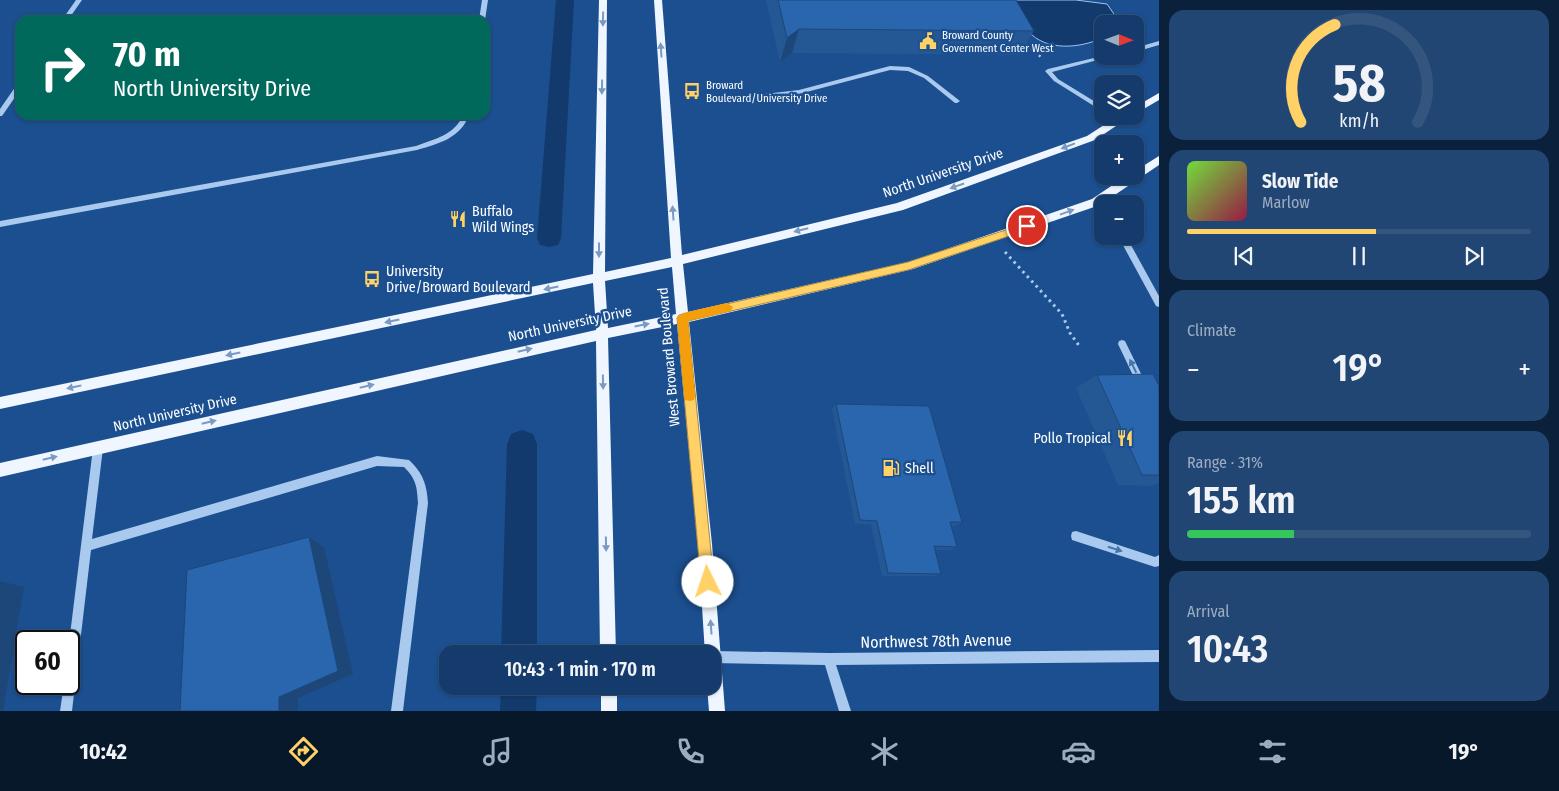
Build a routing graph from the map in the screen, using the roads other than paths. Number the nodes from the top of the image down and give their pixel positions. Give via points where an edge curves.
1 (79, 0) edge
2 (485, 0) edge
3 (603, 0) edge
4 (658, 0) edge
5 (69, 15) edge
6 (483, 15) edge
7 (1159, 43) edge
8 (1144, 47) edge
9 (1094, 60) edge
10 (15, 92) edge
11 (1159, 96) edge
12 (755, 97) dead end
13 (957, 101) dead end
14 (1094, 104) edge
15 (1144, 105) edge
16 (0, 114) edge
17 (465, 120) edge
18 (1110, 125) edge
19 (1159, 160) edge
20 (1144, 170) edge
21 (1124, 185) edge
22 (1112, 195) edge
23 (1094, 207) edge
24 (0, 224) edge
25 (1127, 245) edge
26 (678, 261) junction
27 (599, 278) junction
28 (1159, 304) edge
29 (683, 318) junction
30 (602, 333) junction
31 (1122, 344) dead end
32 (1147, 394) edge
33 (0, 403) edge
34 (98, 448) junction
35 (0, 470) edge
36 (1076, 536) dead end
37 (86, 546) junction
38 (1159, 560) edge
39 (608, 645) edge
40 (712, 645) edge
41 (1159, 656) edge
42 (721, 657) edge
43 (829, 658) junction
44 (609, 695) edge
45 (717, 695) edge
46 (66, 711) edge
47 (397, 711) edge
48 (609, 711) edge
49 (718, 711) edge
50 (845, 711) edge

1 - 5 street
2 - 6 street
3 -> 27 main road
26 -> 4 main road, West Broward Boulevard
7 - 8 street
9 - 14 street via 1048,71 1056,80
10 - 16 street
11 - 15 main road
12 - 13 street via 799,92 890,68 909,69 926,77
17 - 24 street via 446,138 416,148
18 -> 26 main road, North University Drive via 1091,138 899,206
19 - 20 main road, North University Drive
21 - 22 main road, North University Drive
29 -> 23 main road, North University Drive via 908,266
25 - 28 street
26 - 27 main road, North University Drive
26 - 29 main road, West Broward Boulevard
27 - 30 main road
27 -> 33 main road, North University Drive
30 -> 29 main road, North University Drive
40 -> 29 main road, West Broward Boulevard
34 -> 30 main road, North University Drive
30 -> 39 main road
32 -> 31 street
35 -> 34 main road, North University Drive
34 - 37 street
36 -> 38 street via 1155,562
37 - 46 street
37 - 47 street via 377,462 406,463 423,484 424,503
41 - 43 street, Northwest 78th Avenue
42 - 43 street, Northwest 78th Avenue
43 - 50 street
44 - 48 main road
45 - 49 main road, West Broward Boulevard

